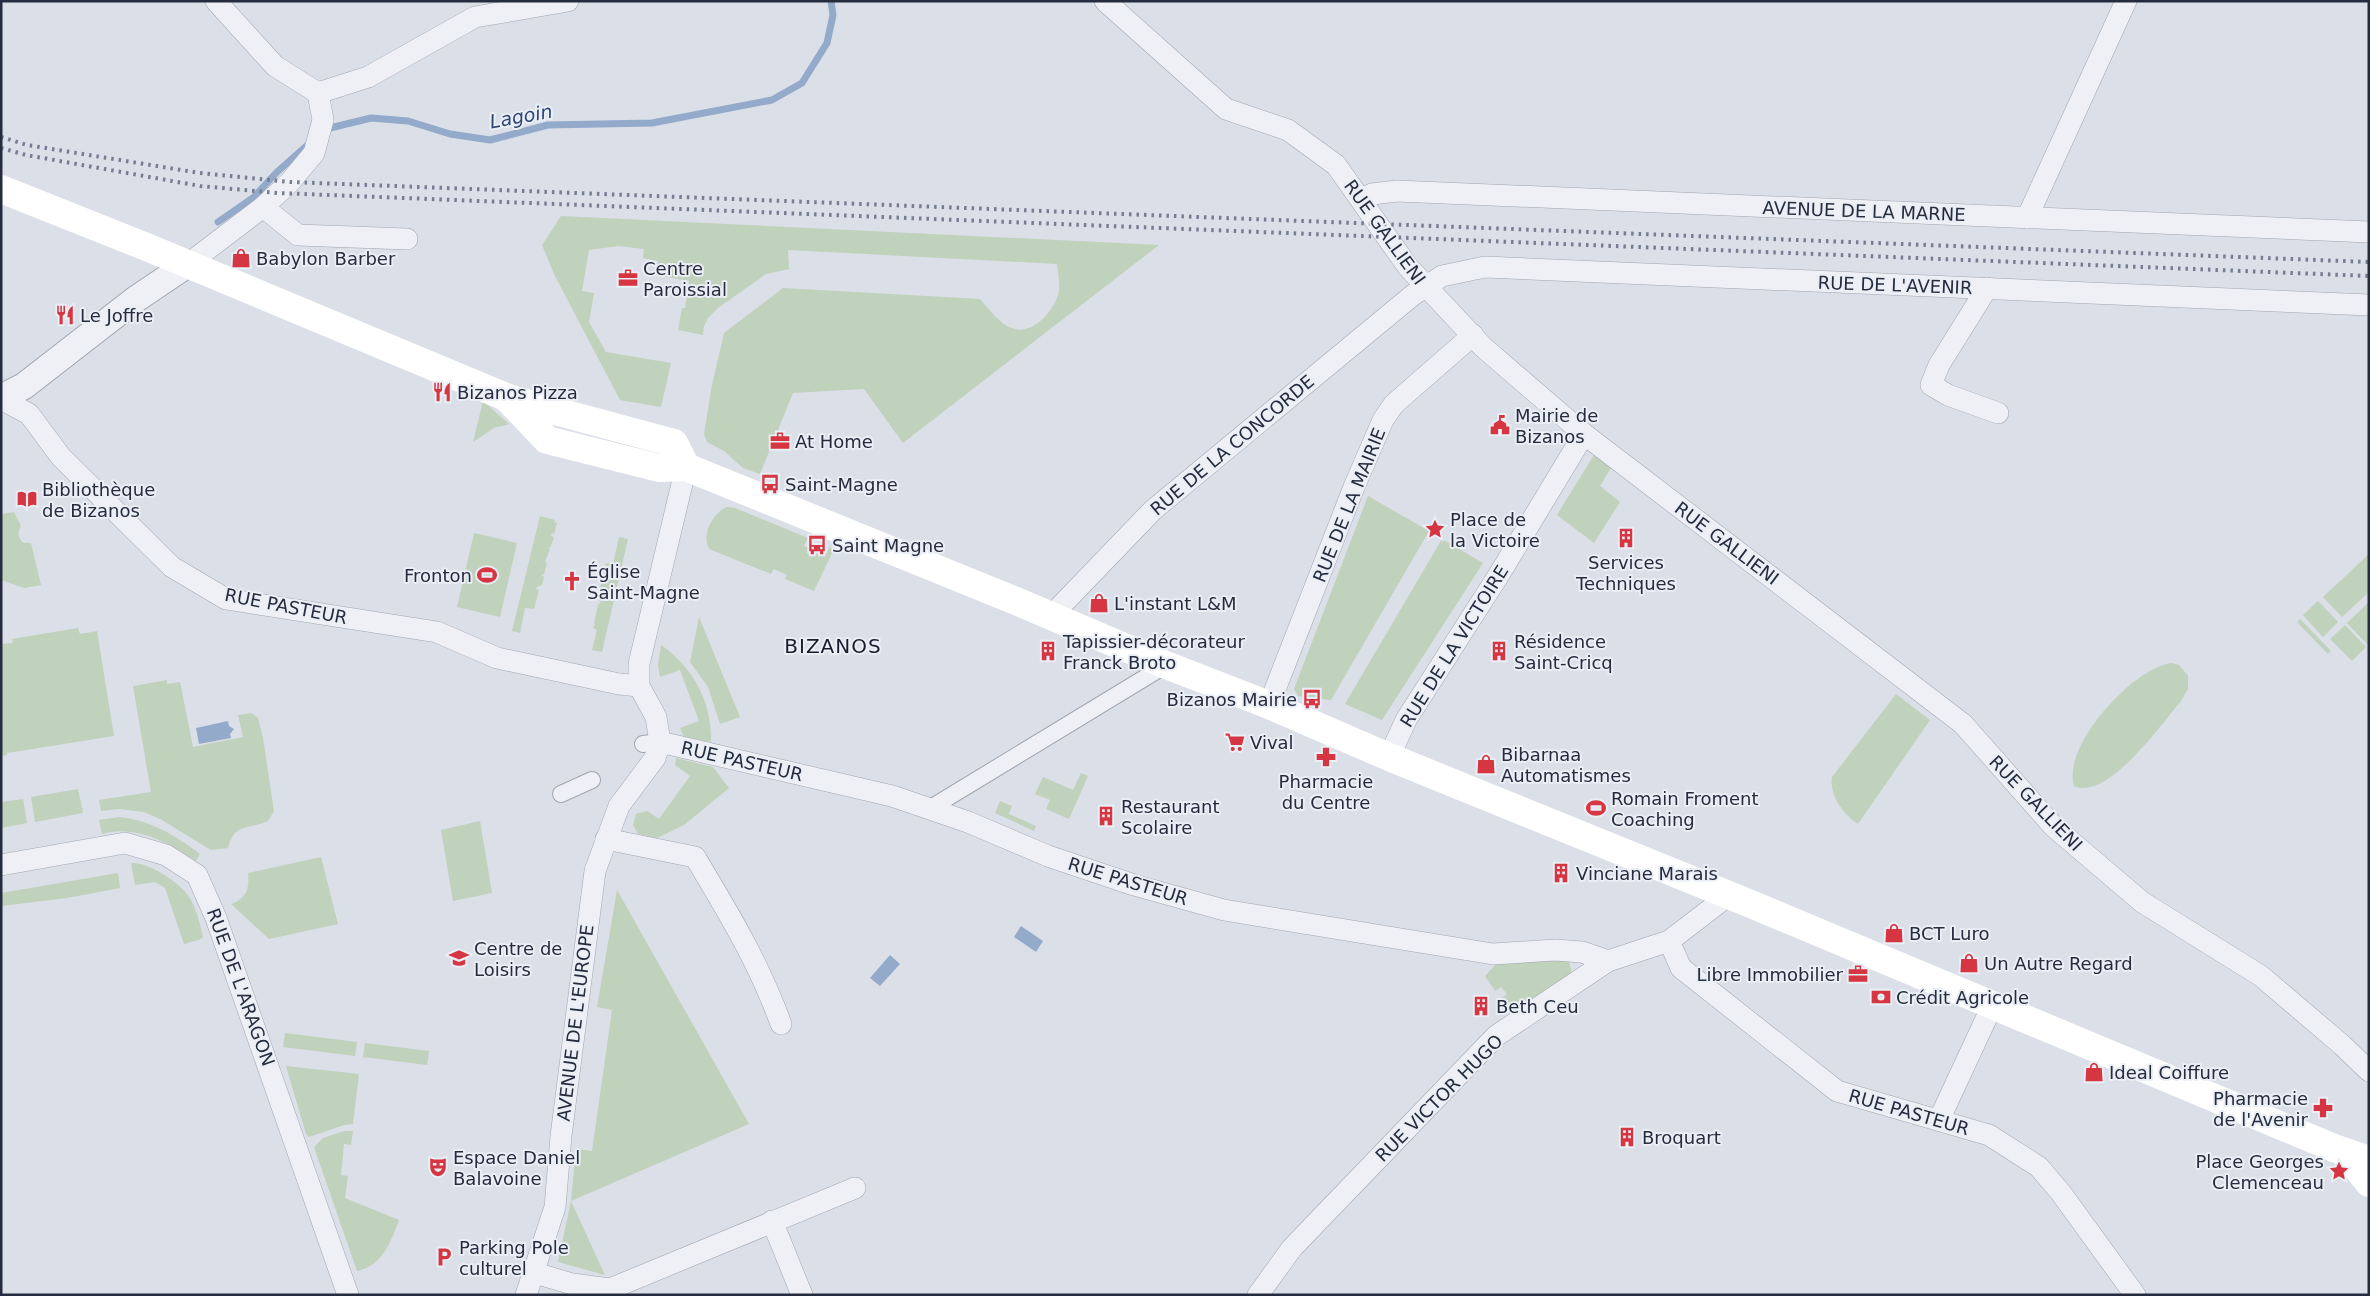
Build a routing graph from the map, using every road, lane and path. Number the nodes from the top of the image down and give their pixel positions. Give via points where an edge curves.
1 (216, 1) edge
2 (568, 1) edge
3 (1105, 1) edge
4 (2126, 1) edge
5 (478, 9) edge
6 (318, 93) junction
7 (1, 189) edge
8 (1361, 199) junction
9 (263, 207) junction
10 (2028, 218) junction
11 (2369, 232) edge
12 (407, 238) dead end
13 (188, 264) junction
14 (1424, 286) junction
15 (1987, 288) junction
16 (2369, 305) edge
17 (1473, 335) junction
18 (1, 398) edge
19 (1998, 413) dead end
20 (1584, 434) junction
21 (686, 467) junction
22 (1051, 616) junction
23 (1166, 665) junction
24 (639, 686) junction
25 (1269, 705) junction
26 (652, 743) junction
27 (1389, 758) junction
28 (592, 780) dead end
29 (561, 794) dead end
30 (929, 809) junction
31 (606, 839) junction
32 (1, 865) edge
33 (1728, 895) junction
34 (1669, 942) junction
35 (1608, 961) junction
36 (1992, 1006) junction
37 (781, 1024) dead end
38 (2369, 1071) edge
39 (1939, 1120) junction
40 (2356, 1156) edge
41 (2369, 1183) edge
42 (855, 1188) dead end
43 (772, 1221) junction
44 (534, 1273) junction
45 (348, 1295) edge
46 (526, 1295) edge
47 (802, 1295) edge
48 (1258, 1295) edge
49 (2135, 1295) edge

1 - 6 street via 276,66
2 - 5 street
3 - 8 street, RUE GALLIENI via 1226,109 1288,130 1304,140 1336,166
4 - 10 street
5 - 6 street via 368,77
6 - 9 street via 323,120 314,153
7 - 13 main road
8 - 10 street, AVENUE DE LA MARNE via 1397,191
8 - 14 street, RUE GALLIENI
9 - 12 street via 298,235
9 - 13 street
10 - 11 street, AVENUE DE LA MARNE
13 - 18 street via 136,299 24,386
13 - 21 main road via 506,397 547,440 658,468
14 - 15 street, RUE DE L'AVENIR via 1442,276 1485,267
14 - 17 street, RUE GALLIENI
14 - 22 street, RUE DE LA CONCORDE via 1154,510
15 - 16 street, RUE DE L'AVENIR
15 - 19 street via 1930,385
17 - 20 street, RUE GALLIENI
17 - 25 street, RUE DE LA MAIRIE via 1394,404 1383,420
18 - 24 street, RUE PASTEUR via 29,414 61,457 172,567 226,599 437,632 497,658
20 - 27 street, RUE DE LA VICTOIRE via 1406,720
20 - 38 street, RUE GALLIENI via 1963,724 2054,827 2142,902 2260,976
21 - 22 main road
21 - 24 street via 645,634 639,664
22 - 23 main road
23 - 25 main road
23 - 30 street
24 - 26 street via 656,717
25 - 27 main road
26 - 30 street, RUE PASTEUR via 892,796
26 - 31 street, AVENUE DE L'EUROPE via 655,758 619,806
27 - 33 main road
28 - 29 street
30 - 35 street, RUE PASTEUR via 1048,856 1224,910 1493,954 1555,950 1582,952
31 - 37 street via 695,856 766,982
31 - 44 street, AVENUE DE L'EUROPE via 594,871 554,1207
32 - 45 street, RUE DE L'ARAGON via 125,843 166,855 197,875 229,954
33 - 34 street, RUE VICTOR HUGO
33 - 36 main road
34 - 35 street, RUE VICTOR HUGO
34 - 39 street, RUE PASTEUR via 1681,968 1838,1091
35 - 48 street, RUE VICTOR HUGO via 1496,1036 1292,1248
36 - 39 street
36 - 40 main road
39 - 49 street, RUE PASTEUR via 1989,1135 2039,1167
40 - 41 main road
42 - 43 street
43 - 44 street via 610,1289 572,1284
43 - 47 street
44 - 46 street, AVENUE DE L'EUROPE

